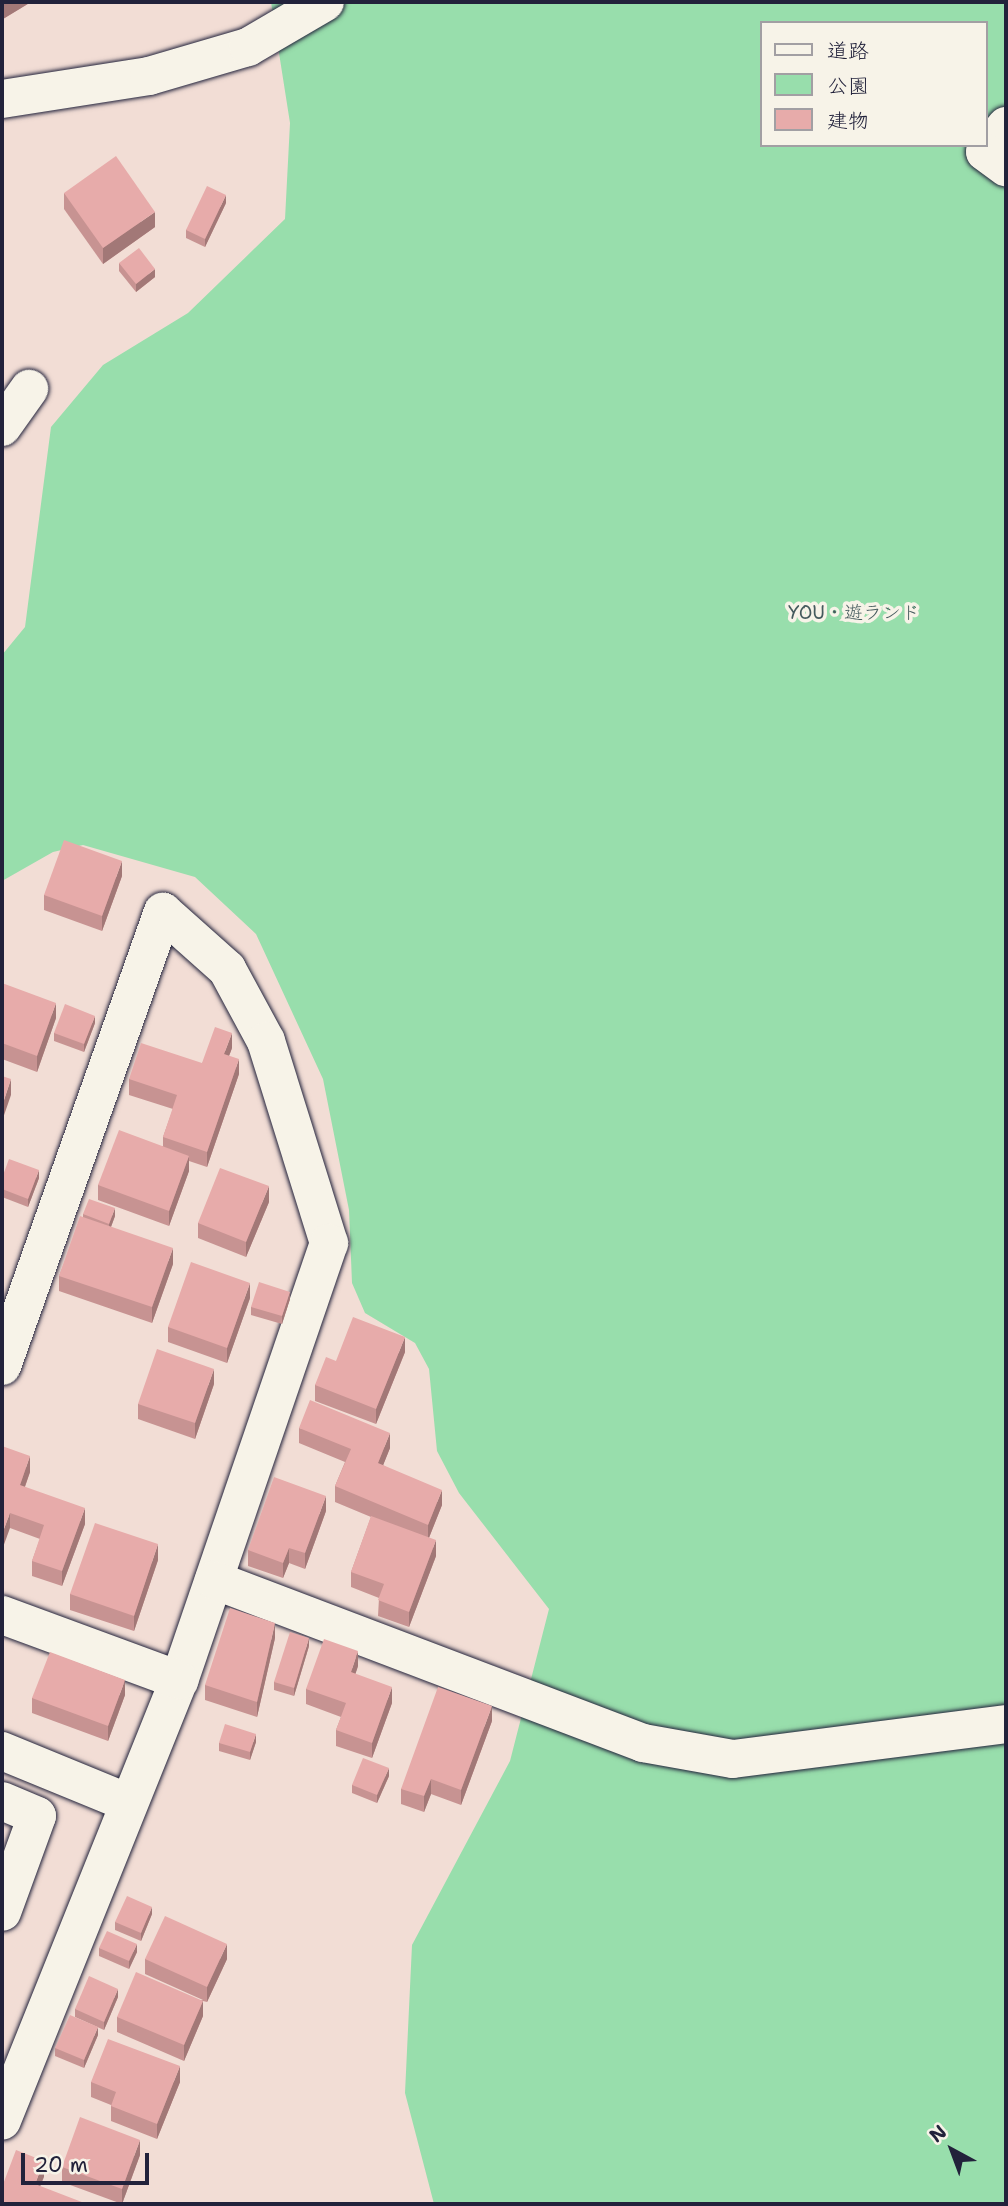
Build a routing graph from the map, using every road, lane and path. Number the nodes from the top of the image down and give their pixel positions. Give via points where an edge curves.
1 (325, 2) edge
2 (2, 99) edge
3 (1006, 127) edge
4 (1006, 167) edge
5 (29, 389) dead end
6 (2, 428) edge
7 (2, 1366) edge
8 (214, 1580) junction
9 (2, 1615) edge
10 (179, 1680) junction
11 (1006, 1724) edge
12 (2, 1751) edge
13 (2, 1801) edge
14 (130, 1804) junction
15 (2, 1912) edge
16 (2, 2121) edge

1 - 2 street via 248,47 149,76
3 - 4 street via 985,152
5 - 6 street
7 - 8 street via 163,912 227,969 266,1041 329,1243
8 - 10 street
8 - 11 street via 643,1743 733,1759
9 - 10 street
10 - 14 street
12 - 14 street
13 - 15 street via 37,1816
14 - 16 street

